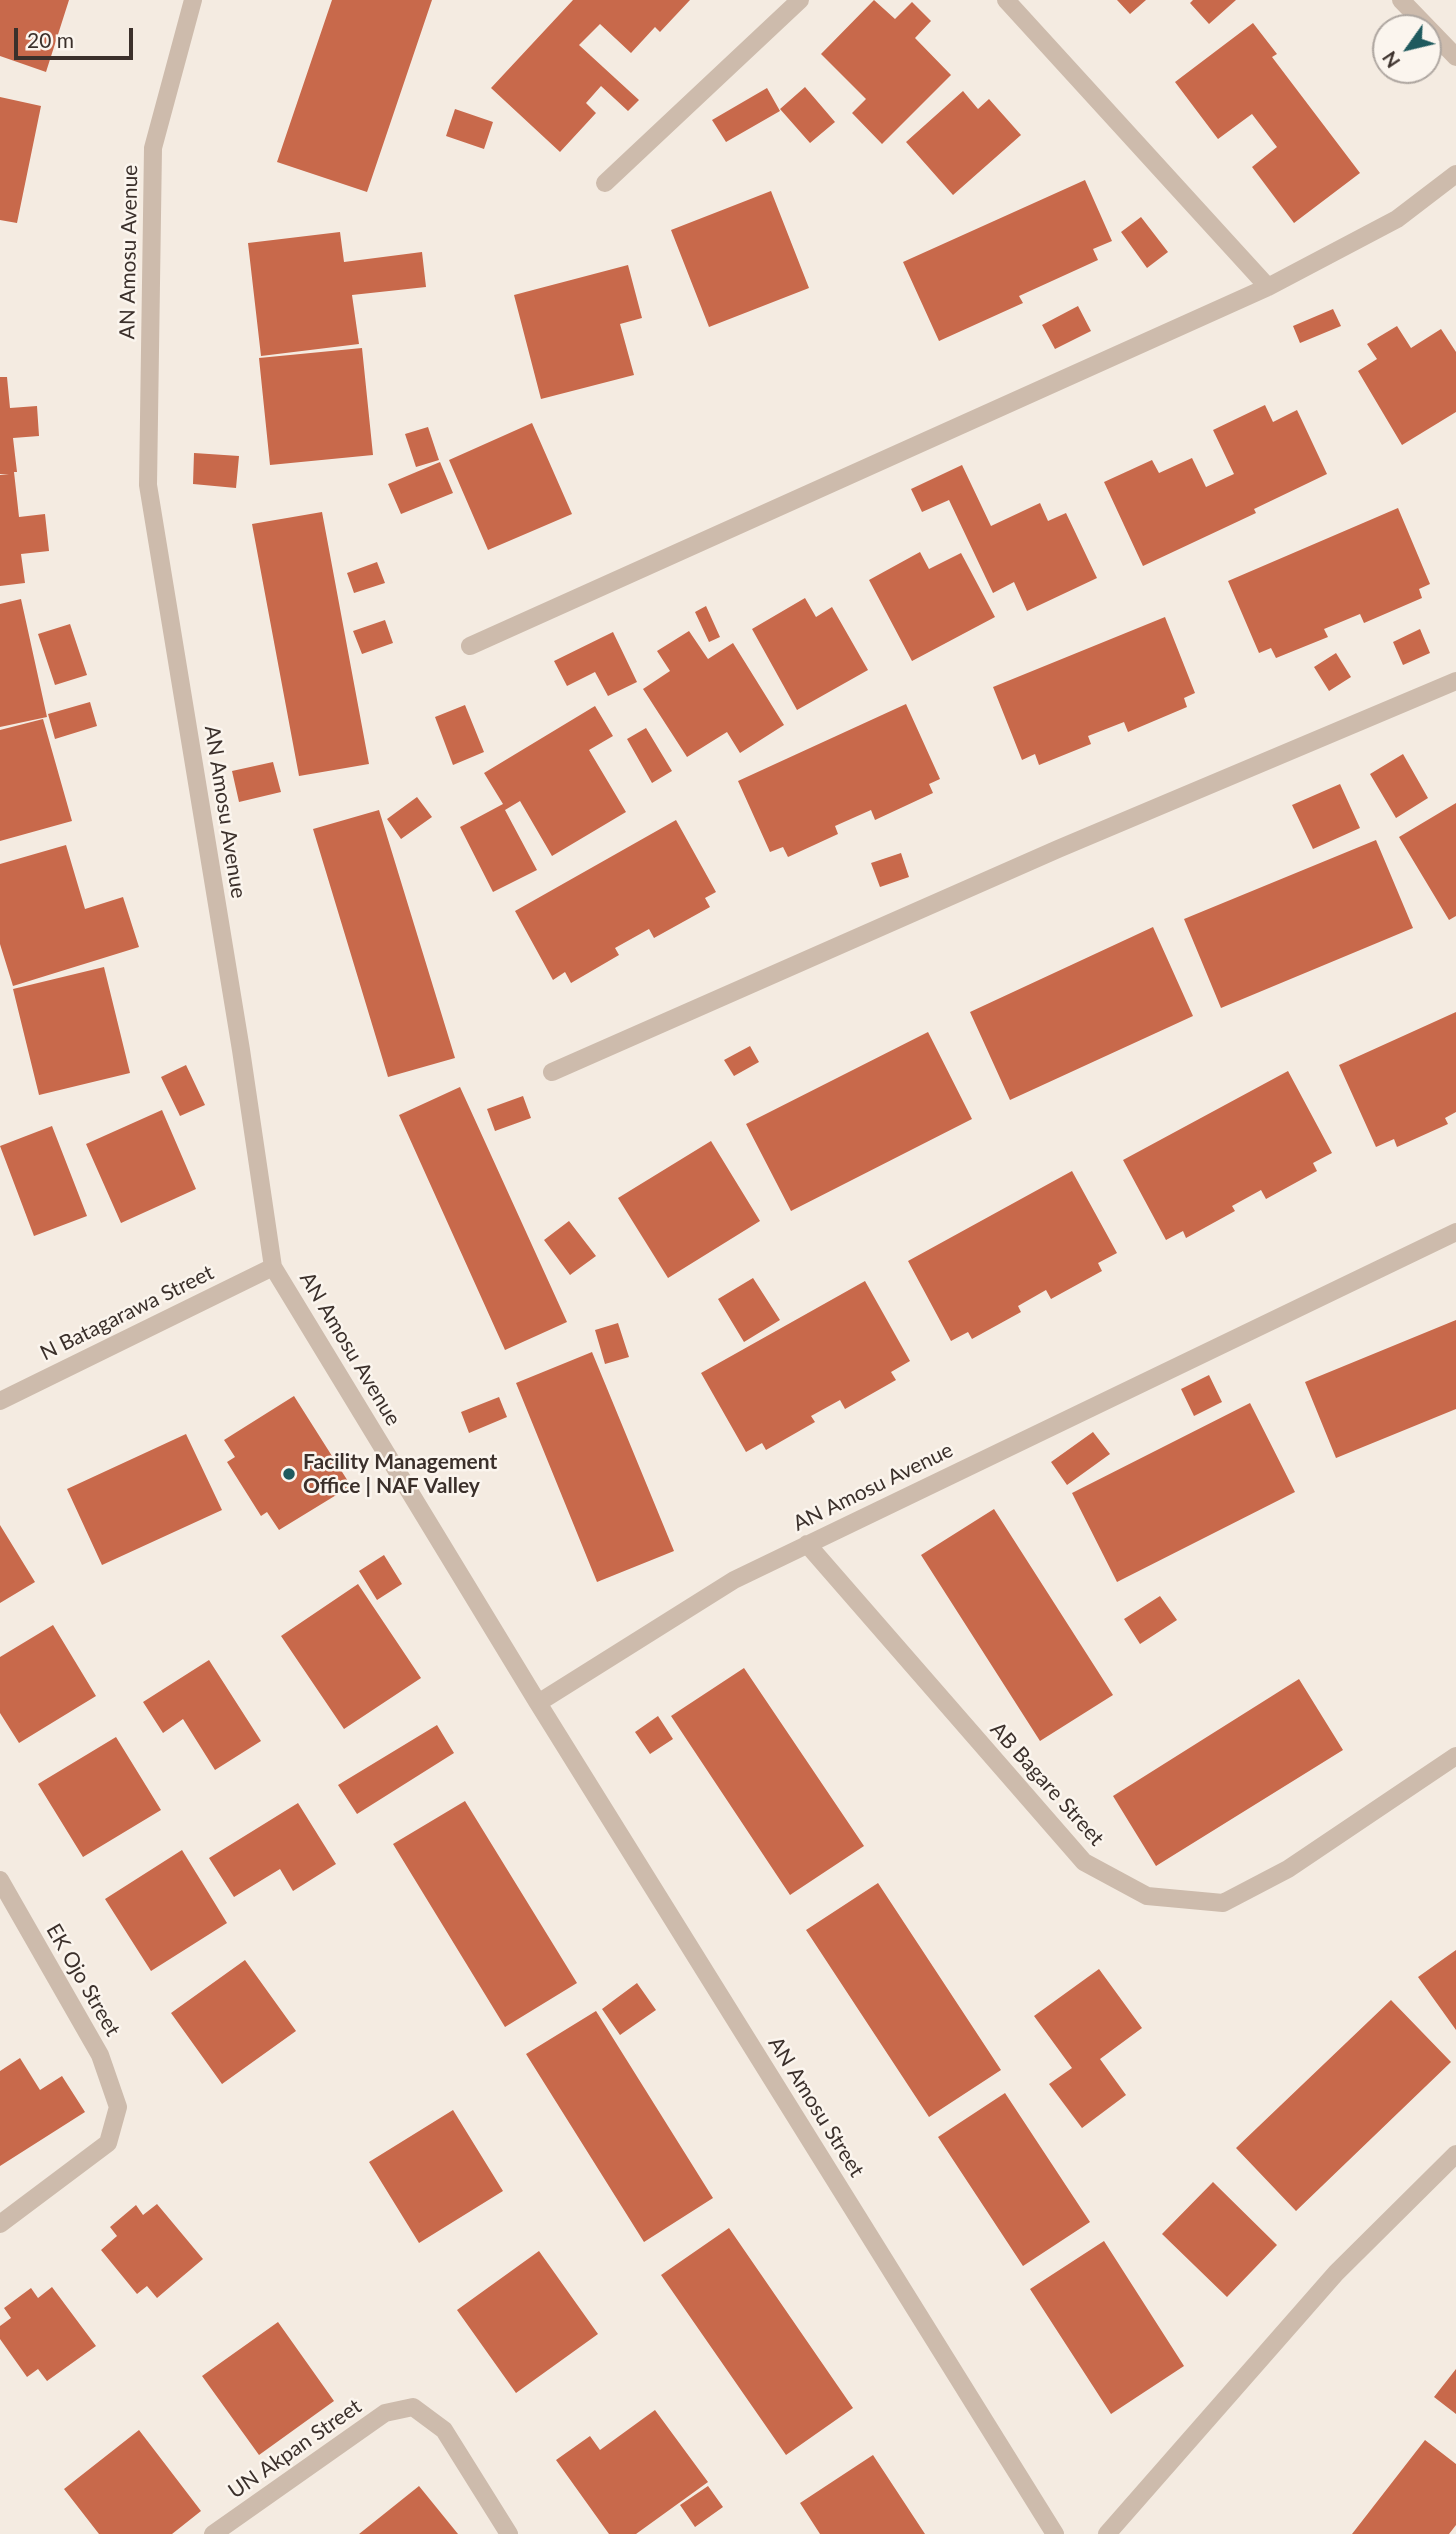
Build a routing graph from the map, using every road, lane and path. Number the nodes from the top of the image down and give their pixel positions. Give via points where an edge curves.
1 (193, 0) edge
2 (800, 0) edge
3 (1006, 0) edge
4 (1401, 0) edge
5 (1456, 57) edge
6 (1456, 174) edge
7 (605, 183) dead end
8 (1268, 287) junction
9 (470, 646) dead end
10 (1456, 681) edge
11 (552, 1072) dead end
12 (1456, 1232) edge
13 (273, 1266) junction
14 (0, 1401) edge
15 (807, 1544) junction
16 (538, 1703) junction
17 (1456, 1756) edge
18 (0, 1880) edge
19 (1456, 2154) edge
20 (0, 2224) edge
21 (213, 2534) edge
22 (509, 2534) edge
23 (1055, 2534) edge
24 (1107, 2534) edge

1 - 13 street, AN Amosu Avenue via 153,148 148,485
2 - 7 street
3 - 8 street
4 - 5 street
6 - 8 street via 1397,219
8 - 9 street
10 - 11 street via 1045,854
12 - 15 street, AN Amosu Avenue
13 - 14 street, N Batagarawa Street
13 - 16 street, AN Amosu Avenue
15 - 16 street, AN Amosu Avenue via 734,1580
15 - 17 street, AB Bagare Street via 1084,1863 1147,1896 1223,1903 1288,1869
16 - 23 street, AN Amosu Street
18 - 20 street, EK Ojo Street via 100,2055 118,2107 108,2143
19 - 24 street via 1336,2273
21 - 22 street, UN Akpan Street via 385,2413 413,2407 444,2430

